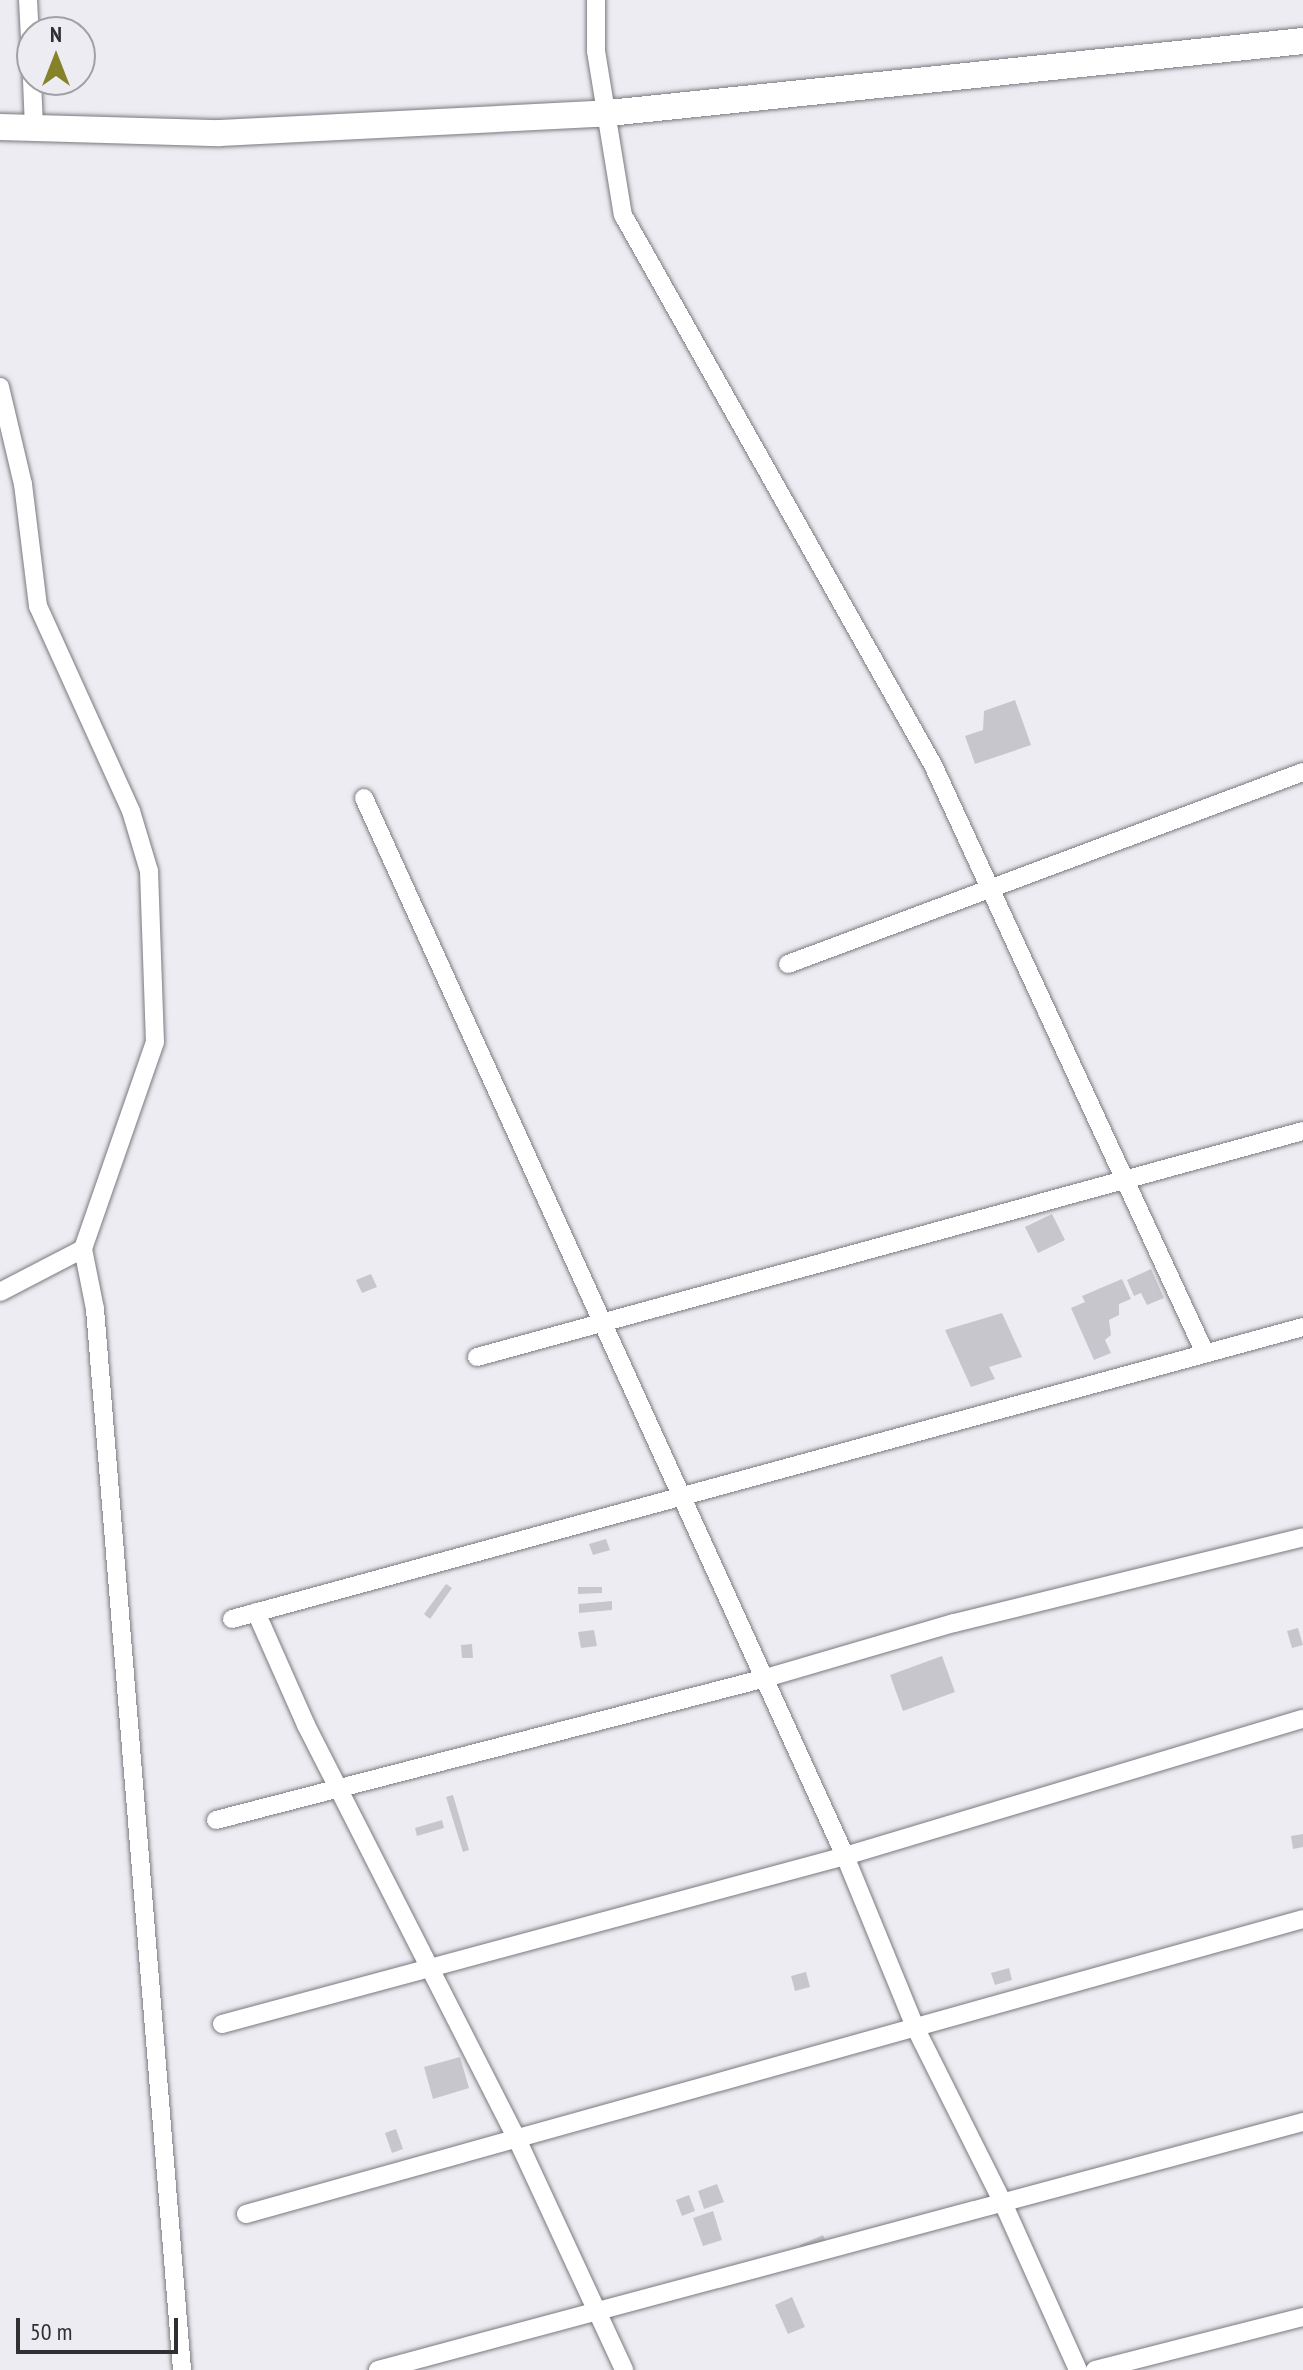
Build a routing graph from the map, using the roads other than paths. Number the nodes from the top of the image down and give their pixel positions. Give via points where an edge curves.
1 (596, 0) edge
2 (1303, 41) edge
3 (33, 96) edge
4 (604, 114) junction
5 (0, 127) edge
6 (34, 128) junction
7 (0, 387) edge
8 (1303, 772) edge
9 (364, 798) dead end
10 (990, 889) junction
11 (788, 964) dead end
12 (1303, 1131) edge
13 (1125, 1180) junction
14 (83, 1249) junction
15 (0, 1292) edge
16 (601, 1323) junction
17 (1303, 1327) edge
18 (1205, 1353) junction
19 (477, 1357) dead end
20 (680, 1496) junction
21 (1303, 1537) edge
22 (256, 1612) junction
23 (232, 1619) dead end
24 (762, 1679) junction
25 (1303, 1719) edge
26 (339, 1788) junction
27 (216, 1820) dead end
28 (845, 1856) junction
29 (1303, 1919) edge
30 (430, 1968) junction
31 (222, 2024) dead end
32 (916, 2029) junction
33 (1303, 2122) edge
34 (517, 2139) junction
35 (1003, 2203) junction
36 (246, 2214) dead end
37 (600, 2311) junction
38 (1303, 2317) edge
39 (182, 2370) edge
40 (378, 2370) edge
41 (624, 2370) edge
42 (1078, 2370) edge
43 (1095, 2370) edge

1 - 4 street
2 - 4 street
3 - 6 street
4 - 6 street via 220,133
4 - 10 street via 623,215 933,765
5 - 6 street
7 - 14 street via 26,499 38,606 131,811 149,871 155,1042
8 - 10 street
9 - 16 street
10 - 11 street
10 - 13 street
12 - 13 street
13 - 16 street
13 - 18 street
14 - 15 street
14 - 39 street via 95,1309
16 - 19 street
16 - 20 street
17 - 18 street
18 - 20 street
20 - 22 street
20 - 24 street
21 - 24 street via 954,1623
22 - 23 street
22 - 26 street
24 - 26 street
24 - 28 street
25 - 28 street
26 - 27 street
26 - 30 street
28 - 30 street
28 - 32 street
29 - 32 street
30 - 31 street
30 - 34 street
32 - 34 street
32 - 35 street
33 - 35 street
34 - 36 street
34 - 37 street
35 - 37 street
35 - 42 street
37 - 40 street
37 - 41 street
38 - 43 street

